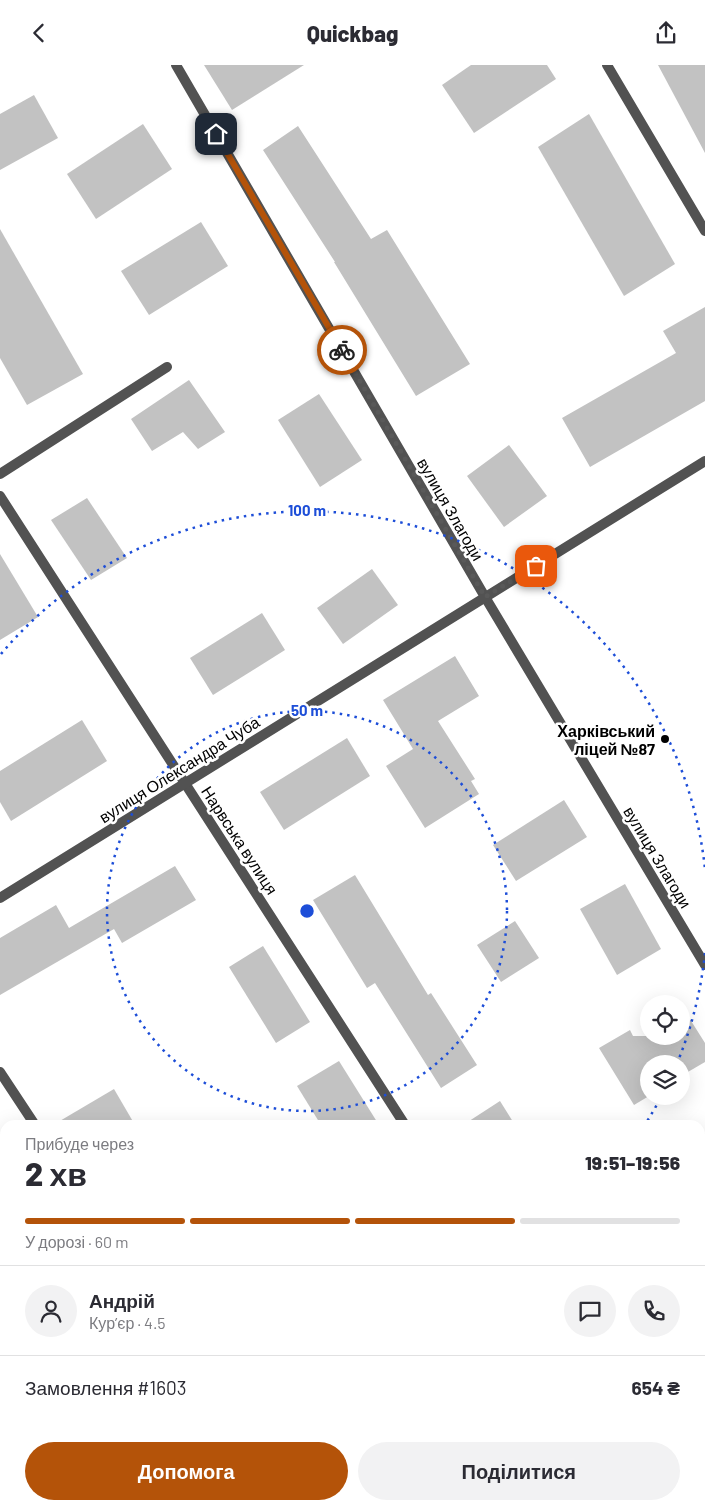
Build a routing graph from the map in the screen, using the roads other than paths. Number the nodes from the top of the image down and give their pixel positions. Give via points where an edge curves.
1 (176, 65) edge
2 (607, 65) edge
3 (705, 231) edge
4 (167, 367) dead end
5 (705, 461) edge
6 (0, 474) edge
7 (0, 496) edge
8 (485, 597) junction
9 (186, 783) junction
10 (0, 898) edge
11 (705, 965) edge
12 (0, 1072) edge
13 (32, 1120) edge
14 (402, 1120) edge

1 - 8 street, вулиця Злагоди
2 - 3 street
4 - 6 street
5 - 8 street, вулиця Олександра Чуба
7 - 9 street, Нарвська вулиця
8 - 9 street, вулиця Олександра Чуба
8 - 11 street, вулиця Злагоди
9 - 10 street, вулиця Олександра Чуба
9 - 14 street, Нарвська вулиця
12 - 13 street

